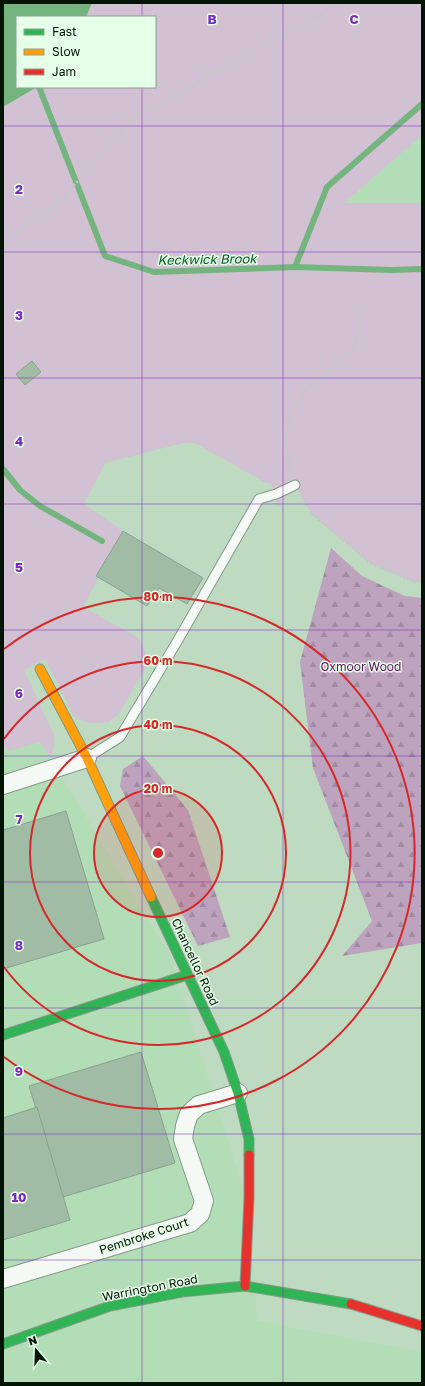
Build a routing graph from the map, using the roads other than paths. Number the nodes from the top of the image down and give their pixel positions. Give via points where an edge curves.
1 (295, 486) road end
2 (40, 669) dead end
3 (87, 758) junction
4 (3, 785) edge
5 (187, 975) junction
6 (3, 1035) edge
7 (238, 1094) junction
8 (3, 1279) edge
9 (245, 1286) junction
10 (422, 1326) edge
11 (3, 1344) edge

1 - 3 lane via 259,499 120,737
2 - 3 street, Chancellor Road
3 - 4 street
3 - 5 street, Chancellor Road
5 - 6 street
5 - 7 street, Chancellor Road via 224,1052
7 - 8 street, Pembroke Court via 198,1106 189,1114 183,1139 204,1201 200,1214 190,1222
7 - 9 street, Chancellor Road via 249,1139
9 - 10 street, Warrington Road via 350,1304
9 - 11 street, Warrington Road via 182,1292 110,1306

